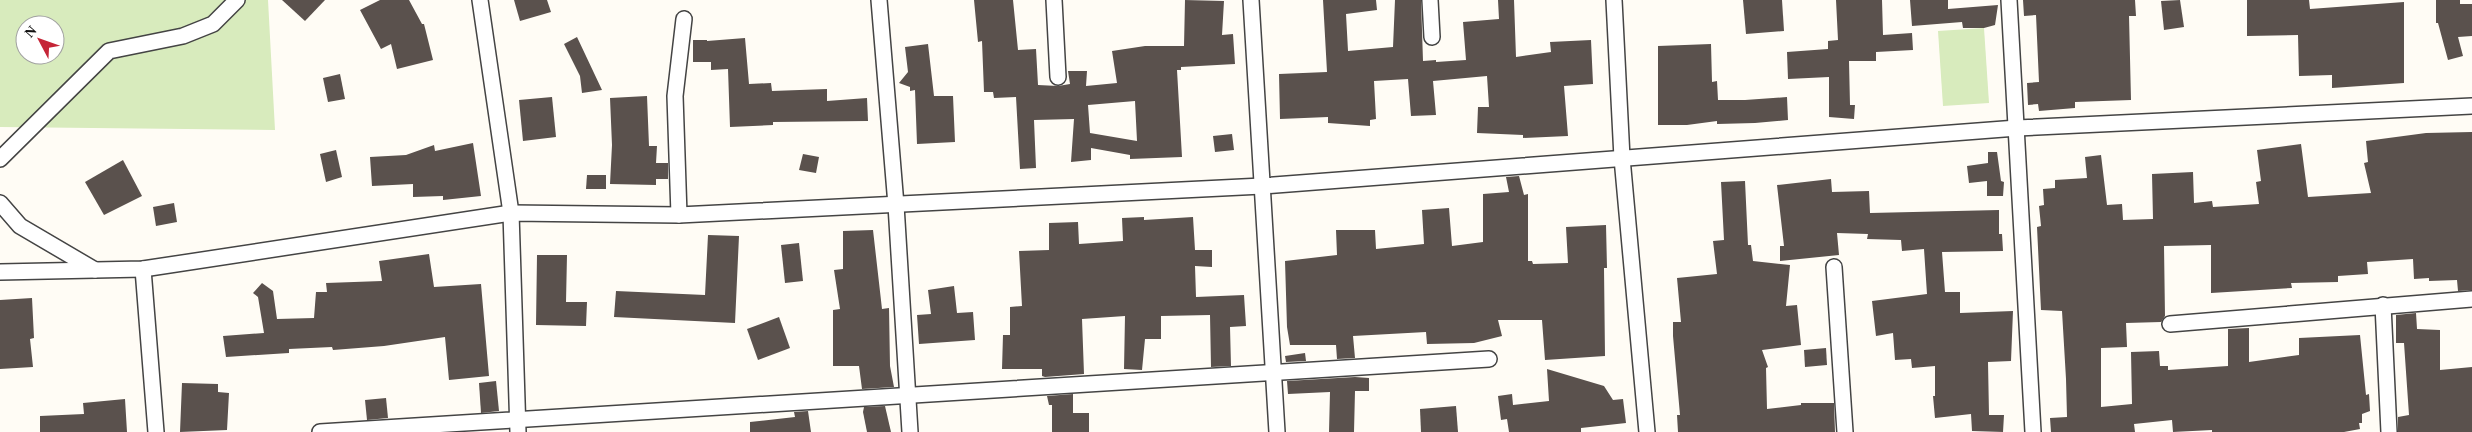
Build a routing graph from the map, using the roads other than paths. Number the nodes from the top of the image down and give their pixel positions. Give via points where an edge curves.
1 (237, 0) edge
2 (480, 0) edge
3 (879, 0) edge
4 (1054, 0) edge
5 (1251, 0) edge
6 (1430, 0) edge
7 (1614, 0) edge
8 (2009, 0) edge
9 (684, 19) dead end
10 (1432, 37) dead end
11 (1058, 77) dead end
12 (2472, 106) edge
13 (2017, 128) junction
14 (1622, 158) junction
15 (0, 159) edge
16 (1262, 186) junction
17 (0, 203) edge
18 (896, 204) junction
19 (511, 213) junction
20 (679, 215) junction
21 (1834, 267) dead end
22 (142, 269) junction
23 (95, 270) junction
24 (0, 272) edge
25 (2472, 299) edge
26 (2383, 305) junction
27 (2170, 324) dead end
28 (1489, 359) dead end
29 (1274, 374) junction
30 (907, 396) junction
31 (517, 427) edge
32 (156, 432) edge
33 (320, 432) edge
34 (910, 432) edge
35 (1277, 432) edge
36 (1647, 432) edge
37 (1845, 432) edge
38 (2033, 432) edge
39 (2388, 432) edge

1 - 15 street via 213,24 184,36 109,52
2 - 19 street
3 - 18 street
4 - 11 street
5 - 16 street
6 - 10 street
7 - 14 street
8 - 13 street
9 - 20 street via 675,96
12 - 13 street
13 - 14 street
13 - 38 street
14 - 16 street
14 - 36 street
16 - 18 street
16 - 29 street
17 - 23 street via 20,226
18 - 20 street
18 - 30 street
19 - 20 street
19 - 22 street
19 - 31 street
21 - 37 street
22 - 23 street
22 - 32 street
23 - 24 street
25 - 26 street
26 - 27 street
26 - 39 street
28 - 29 street
29 - 30 street
29 - 35 street
30 - 31 street
30 - 34 street
31 - 33 street

